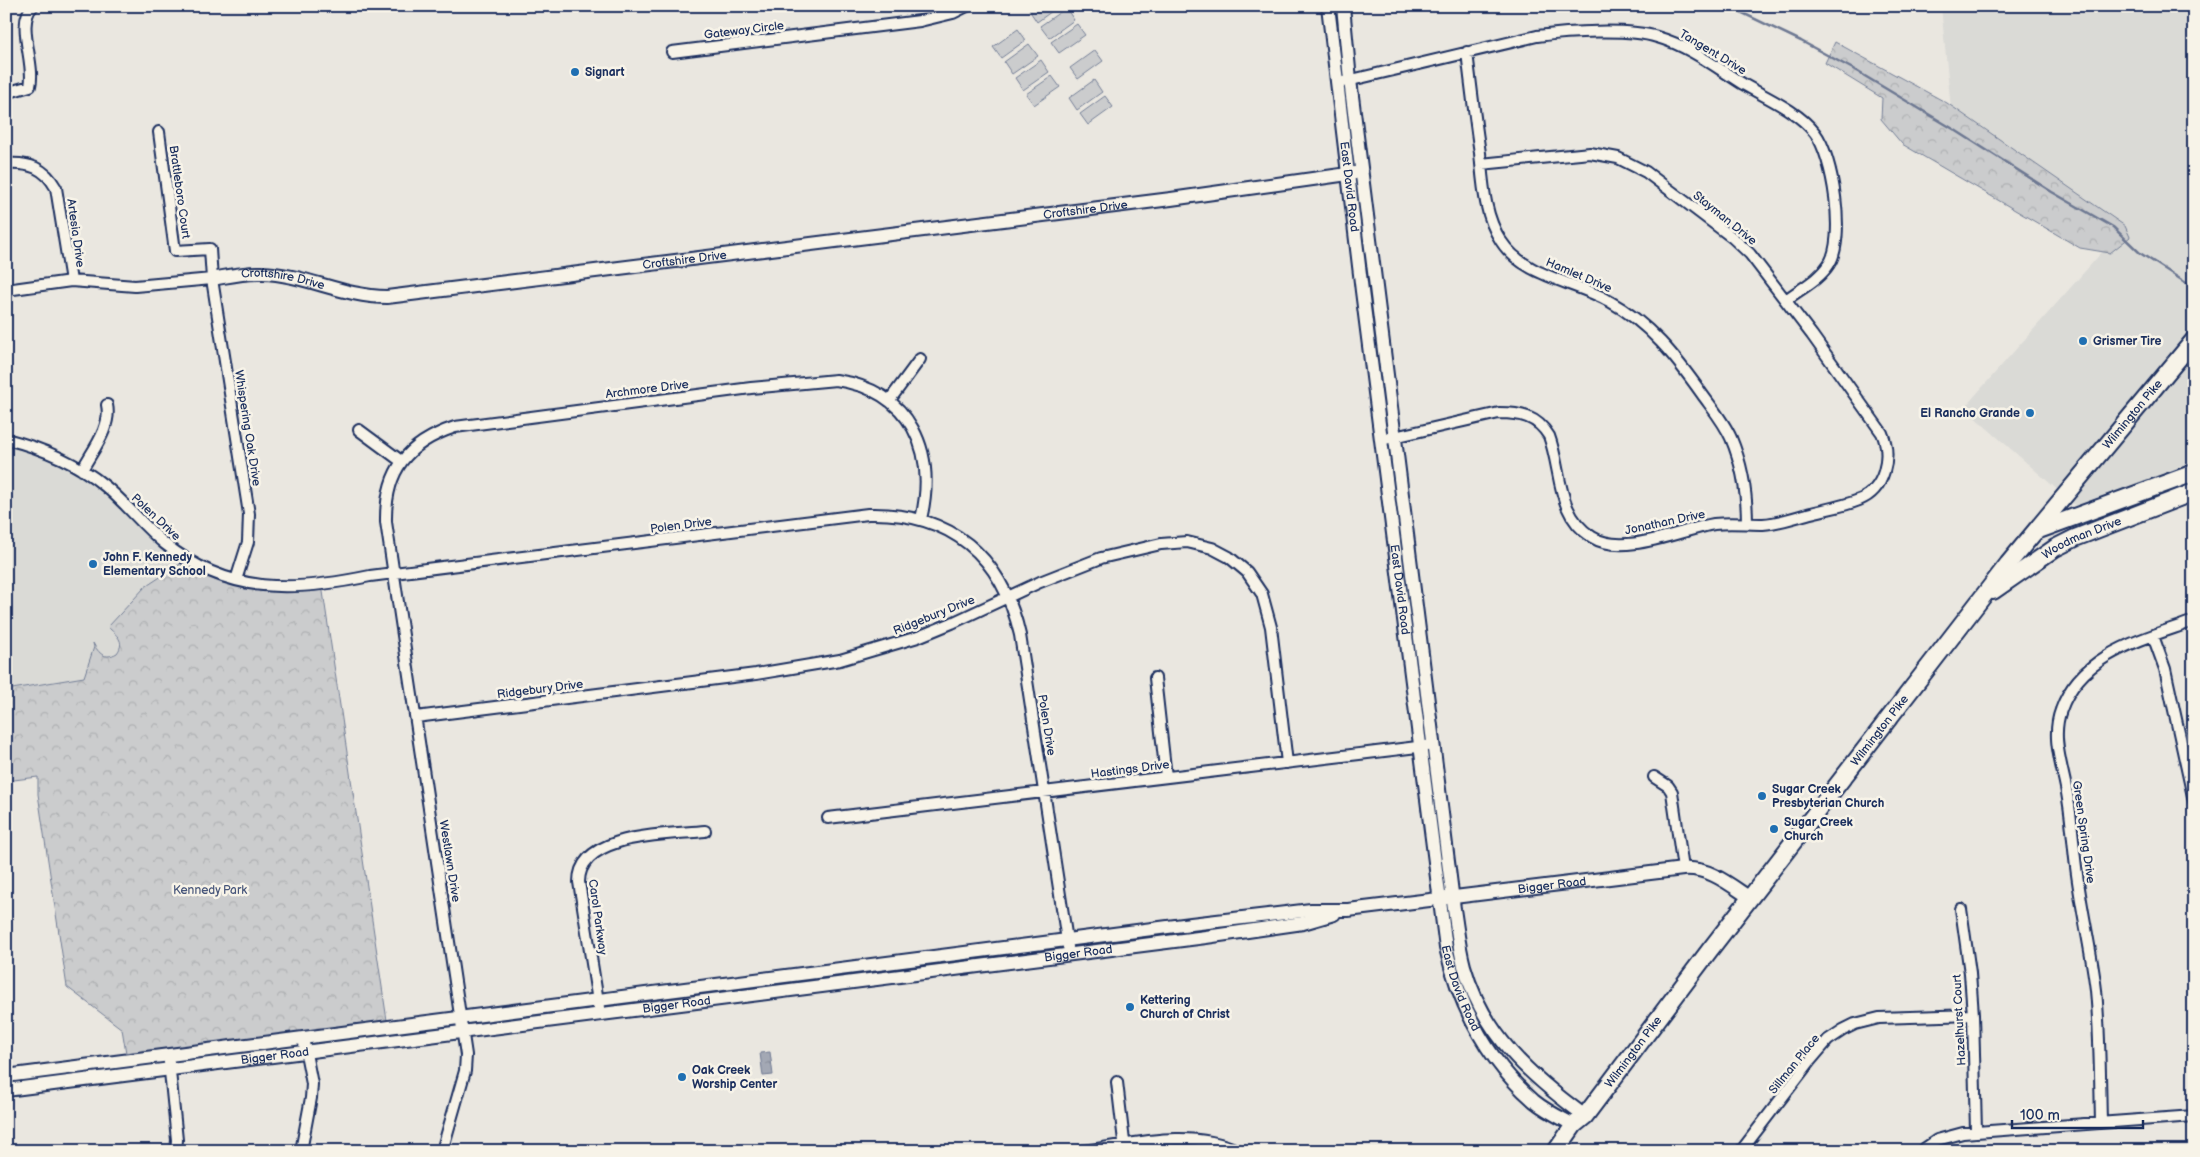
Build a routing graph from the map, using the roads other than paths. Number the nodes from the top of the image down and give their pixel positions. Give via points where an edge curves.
1 (33, 6) edge
2 (967, 6) edge
3 (1328, 6) edge
4 (1343, 6) edge
5 (672, 52) dead end
6 (1467, 52) junction
7 (1350, 80) junction
8 (1336, 83) junction
9 (6, 93) edge
10 (159, 132) dead end
11 (6, 164) edge
12 (1481, 164) junction
13 (1362, 172) junction
14 (1348, 174) junction
15 (212, 279) junction
16 (71, 281) junction
17 (6, 290) edge
18 (1786, 300) junction
19 (2194, 340) edge
20 (920, 359) dead end
21 (889, 401) junction
22 (107, 405) dead end
23 (359, 430) dead end
24 (1396, 437) junction
25 (6, 439) edge
26 (1381, 440) junction
27 (1887, 457) joint
28 (401, 461) junction
29 (82, 470) junction
30 (2194, 474) edge
31 (2177, 479) junction
32 (2188, 494) edge
33 (921, 519) junction
34 (2071, 519) junction
35 (1747, 523) junction
36 (2035, 532) junction
37 (2078, 537) junction
38 (393, 574) junction
39 (236, 580) junction
40 (1009, 597) junction
41 (1979, 602) junction
42 (2194, 621) edge
43 (2153, 636) junction
44 (1155, 678) dead end
45 (416, 717) junction
46 (1434, 745) junction
47 (1420, 747) junction
48 (1287, 763) junction
49 (1166, 777) junction
50 (1654, 777) dead end
51 (1044, 791) junction
52 (2194, 800) edge
53 (828, 818) dead end
54 (705, 830) dead end
55 (1683, 869) junction
56 (1453, 898) junction
57 (1750, 898) junction
58 (1439, 900) junction
59 (1961, 909) dead end
60 (1346, 911) junction
61 (1067, 940) junction
62 (1068, 953) junction
63 (597, 999) junction
64 (600, 1014) junction
65 (1973, 1015) junction
66 (462, 1018) junction
67 (463, 1032) junction
68 (303, 1038) junction
69 (306, 1052) junction
70 (168, 1054) junction
71 (170, 1069) junction
72 (6, 1076) edge
73 (1117, 1082) dead end
74 (6, 1090) edge
75 (2194, 1116) edge
76 (1579, 1121) junction
77 (2101, 1123) junction
78 (1976, 1131) junction
79 (1124, 1148) edge
80 (176, 1151) edge
81 (301, 1151) edge
82 (442, 1151) edge
83 (1082, 1151) edge
84 (1239, 1151) edge
85 (1556, 1151) edge
86 (1741, 1151) edge
87 (1920, 1151) edge

1 - 9 street via 25,24 32,76 30,86
2 - 5 street, Gateway Circle via 920,21
3 - 8 street, East David Road
4 - 7 street, East David Road
6 - 7 street, Tangent Drive
6 - 12 street, Hamlet Drive
6 - 18 street, Tangent Drive via 1558,33 1655,36 1692,52 1797,116 1816,135 1824,150 1833,189 1838,240 1834,255 1824,271
7 - 8 street, Tangent Drive
7 - 13 street, East David Road
8 - 14 street, East David Road
10 - 15 street, Brattleboro Court via 175,250 210,250
11 - 16 street, Artesia Drive via 36,167 56,188
12 - 18 street, Stayman Drive via 1590,153 1618,158 1635,166 1733,238 1760,264
12 - 35 street, Hamlet Drive via 1489,217 1509,251 1532,268 1609,301 1641,323 1675,356 1722,421 1732,441 1746,494
13 - 14 street, Croftshire Drive
13 - 24 street, East David Road
14 - 15 street, Croftshire Drive via 387,297 359,296 263,273
14 - 26 street, East David Road
15 - 16 street, Croftshire Drive via 135,286
15 - 39 street, Whispering Oak Drive via 249,514 248,542
16 - 17 street, Croftshire Drive
18 - 27 street, Stayman Drive via 1873,418 1886,440
19 - 36 main road, Wilmington Pike
20 - 21 street
21 - 28 street, Archmore Drive via 868,389 836,380 760,387 455,427 430,437
21 - 33 street, Archmore Drive via 907,419 924,456 927,484
22 - 29 street via 106,426
23 - 28 street
24 - 26 street, Jonathan Drive
24 - 35 street, Jonathan Drive via 1499,413 1533,419 1549,436 1563,498 1574,520 1592,537 1610,544 1641,542 1714,524
24 - 46 street, East David Road
25 - 29 street, Polen Drive via 51,453
26 - 47 street, East David Road
27 - 35 street, Jonathan Drive via 1885,471 1877,485 1860,500 1776,523
28 - 38 street, Archmore Drive via 391,483 386,510
29 - 39 street, Polen Drive via 106,487 179,554
30 - 31 main road, Woodman Drive
31 - 32 main road
31 - 34 main road, Woodman Drive
32 - 37 main road, Woodman Drive
33 - 38 street, Polen Drive via 868,514
33 - 40 street, Polen Drive via 948,531 981,556
34 - 36 main road, Woodman Drive
34 - 37 main road
36 - 41 main road, Wilmington Pike
37 - 41 main road, Woodman Drive via 2040,558
38 - 39 street, Polen Drive via 298,588
38 - 45 street, Westlawn Drive
40 - 45 street, Ridgebury Drive via 918,637 840,660 756,674
40 - 48 street, Ridgebury Drive via 1101,558 1161,544 1199,544 1229,556 1247,572 1266,602
40 - 51 street, Polen Drive via 1020,634
41 - 57 main road, Wilmington Pike
42 - 43 street, Green Spring Drive
43 - 52 street via 2165,669
43 - 77 street, Green Spring Drive via 2110,653 2089,670 2068,696 2056,731 2096,989
44 - 49 street
45 - 66 street, Westlawn Drive
46 - 47 street, Hastings Drive
46 - 56 street, East David Road
47 - 48 street, Hastings Drive
47 - 58 street, East David Road
48 - 49 street, Hastings Drive
49 - 51 street, Hastings Drive
50 - 55 street via 1672,792
51 - 53 street, Hastings Drive
51 - 61 street, Polen Drive
54 - 63 street, Carol Parkway via 615,842 597,850 584,863 579,882
55 - 56 street, Bigger Road
55 - 57 street, Bigger Road via 1710,872
56 - 58 street, Bigger Road
56 - 76 street, East David Road via 1464,965 1488,1021 1513,1056 1562,1100
57 - 76 main road, Wilmington Pike
58 - 60 street, Bigger Road
58 - 76 street, East David Road via 1451,972 1469,1018 1491,1055 1536,1102
59 - 65 street, Hazelhurst Court
60 - 61 street, Bigger Road via 1311,910
60 - 62 street, Bigger Road via 1303,923
61 - 62 street, Polen Drive
61 - 63 street, Bigger Road
62 - 64 street, Bigger Road
63 - 64 street, Carol Parkway
63 - 66 street, Bigger Road
64 - 67 street, Bigger Road
65 - 78 street, Hazelhurst Court
65 - 86 street, Sillman Place via 1879,1018 1843,1030 1828,1040 1810,1061
66 - 67 street, Westlawn Drive
66 - 68 street, Bigger Road
67 - 69 street, Bigger Road
67 - 82 street, Westlawn Drive via 465,1071
68 - 69 street
68 - 70 street, Bigger Road
69 - 71 street, Bigger Road
69 - 81 street via 312,1084
70 - 71 street
70 - 72 street, Bigger Road
71 - 74 street, Bigger Road
71 - 80 street via 178,1140
73 - 79 street
75 - 77 street
76 - 85 main road, Wilmington Pike
77 - 78 street
78 - 87 street via 1937,1140
79 - 83 street
79 - 84 street via 1196,1138

